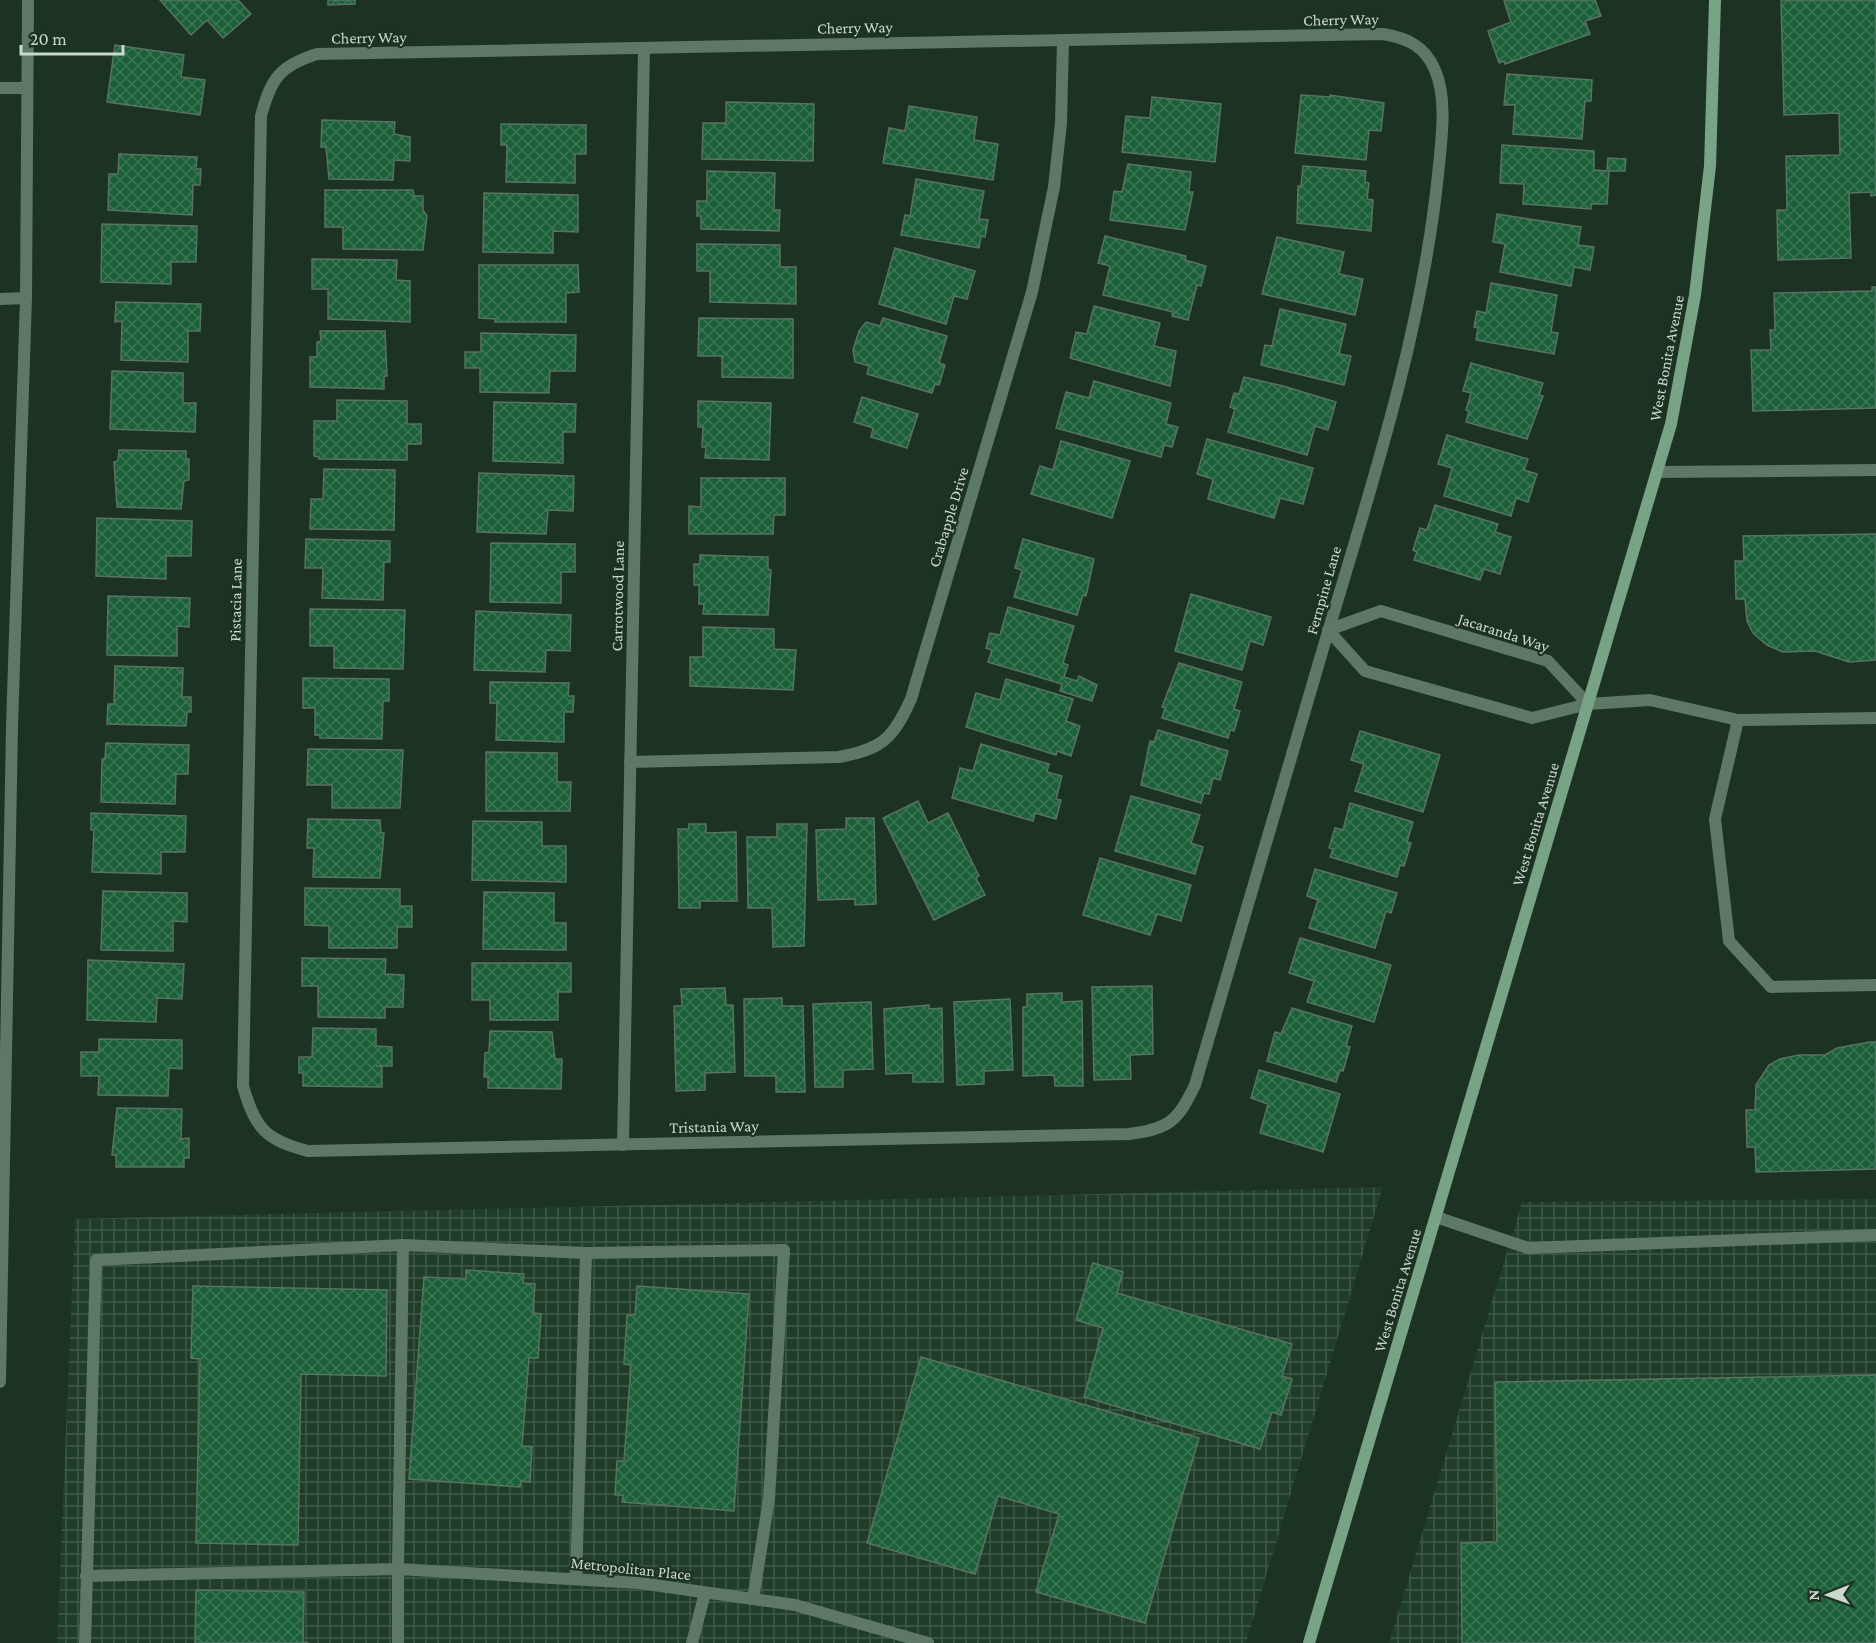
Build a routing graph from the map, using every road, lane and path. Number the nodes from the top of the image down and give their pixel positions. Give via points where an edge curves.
1 (28, 0) edge
2 (1715, 0) edge
3 (1063, 40) junction
4 (644, 48) junction
5 (1426, 54) joint
6 (281, 70) joint
7 (0, 88) edge
8 (27, 88) junction
9 (26, 298) junction
10 (0, 299) edge
11 (1876, 470) edge
12 (1657, 472) junction
13 (1328, 630) junction
14 (1588, 705) junction
15 (1876, 718) edge
16 (1738, 720) junction
17 (6, 726) edge
18 (630, 762) junction
19 (1876, 985) edge
20 (1171, 1124) joint
21 (262, 1131) joint
22 (623, 1144) junction
23 (2, 1177) edge
24 (1436, 1217) junction
25 (1876, 1235) edge
26 (403, 1245) junction
27 (586, 1253) junction
28 (0, 1382) edge
29 (398, 1569) junction
30 (86, 1576) junction
31 (576, 1579) junction
32 (705, 1593) junction
33 (753, 1599) junction
34 (85, 1643) edge
35 (398, 1643) edge
36 (692, 1643) edge
37 (928, 1643) edge
38 (1309, 1643) edge

1 - 8 street
2 - 12 main road, West Bonita Avenue via 1710,166 1695,295 1671,424
3 - 4 street, Cherry Way
3 - 5 street, Cherry Way via 1383,34 1414,42
3 - 18 street, Crabapple Drive via 1061,123 1054,187 1032,292 911,699 898,728 866,752 839,757
4 - 6 street, Cherry Way via 317,54
4 - 18 street, Carrotwood Lane
5 - 13 street, Fernpine Lane via 1436,70 1442,96 1432,236 1386,431
6 - 21 street, Pistacia Lane via 267,92 261,116 243,1086 249,1110
7 - 8 street
8 - 9 street
9 - 10 street
9 - 17 street
11 - 12 street
12 - 14 main road, West Bonita Avenue
13 - 14 street via 1365,671 1532,718
13 - 14 street, Jacaranda Way via 1381,611 1548,661
13 - 20 street, Fernpine Lane via 1195,1085 1185,1107
14 - 16 street via 1650,700
14 - 24 main road, West Bonita Avenue
15 - 16 street
16 - 19 street via 1714,819 1729,941 1771,987
17 - 23 street
18 - 22 street, Carrotwood Lane
20 - 22 street, Tristania Way via 1130,1134
21 - 22 street, Tristania Way via 283,1144 308,1151
23 - 28 street
24 - 25 street via 1528,1248
24 - 38 main road, West Bonita Avenue
26 - 27 street
26 - 29 street
26 - 30 street via 96,1260
27 - 31 street
27 - 33 street via 784,1250 769,1499
29 - 30 street, Metropolitan Place
29 - 31 street, Metropolitan Place
29 - 35 street
30 - 34 street
31 - 32 street, Metropolitan Place
32 - 33 street, Metropolitan Place
32 - 36 street
33 - 37 street, Metropolitan Place via 795,1605

